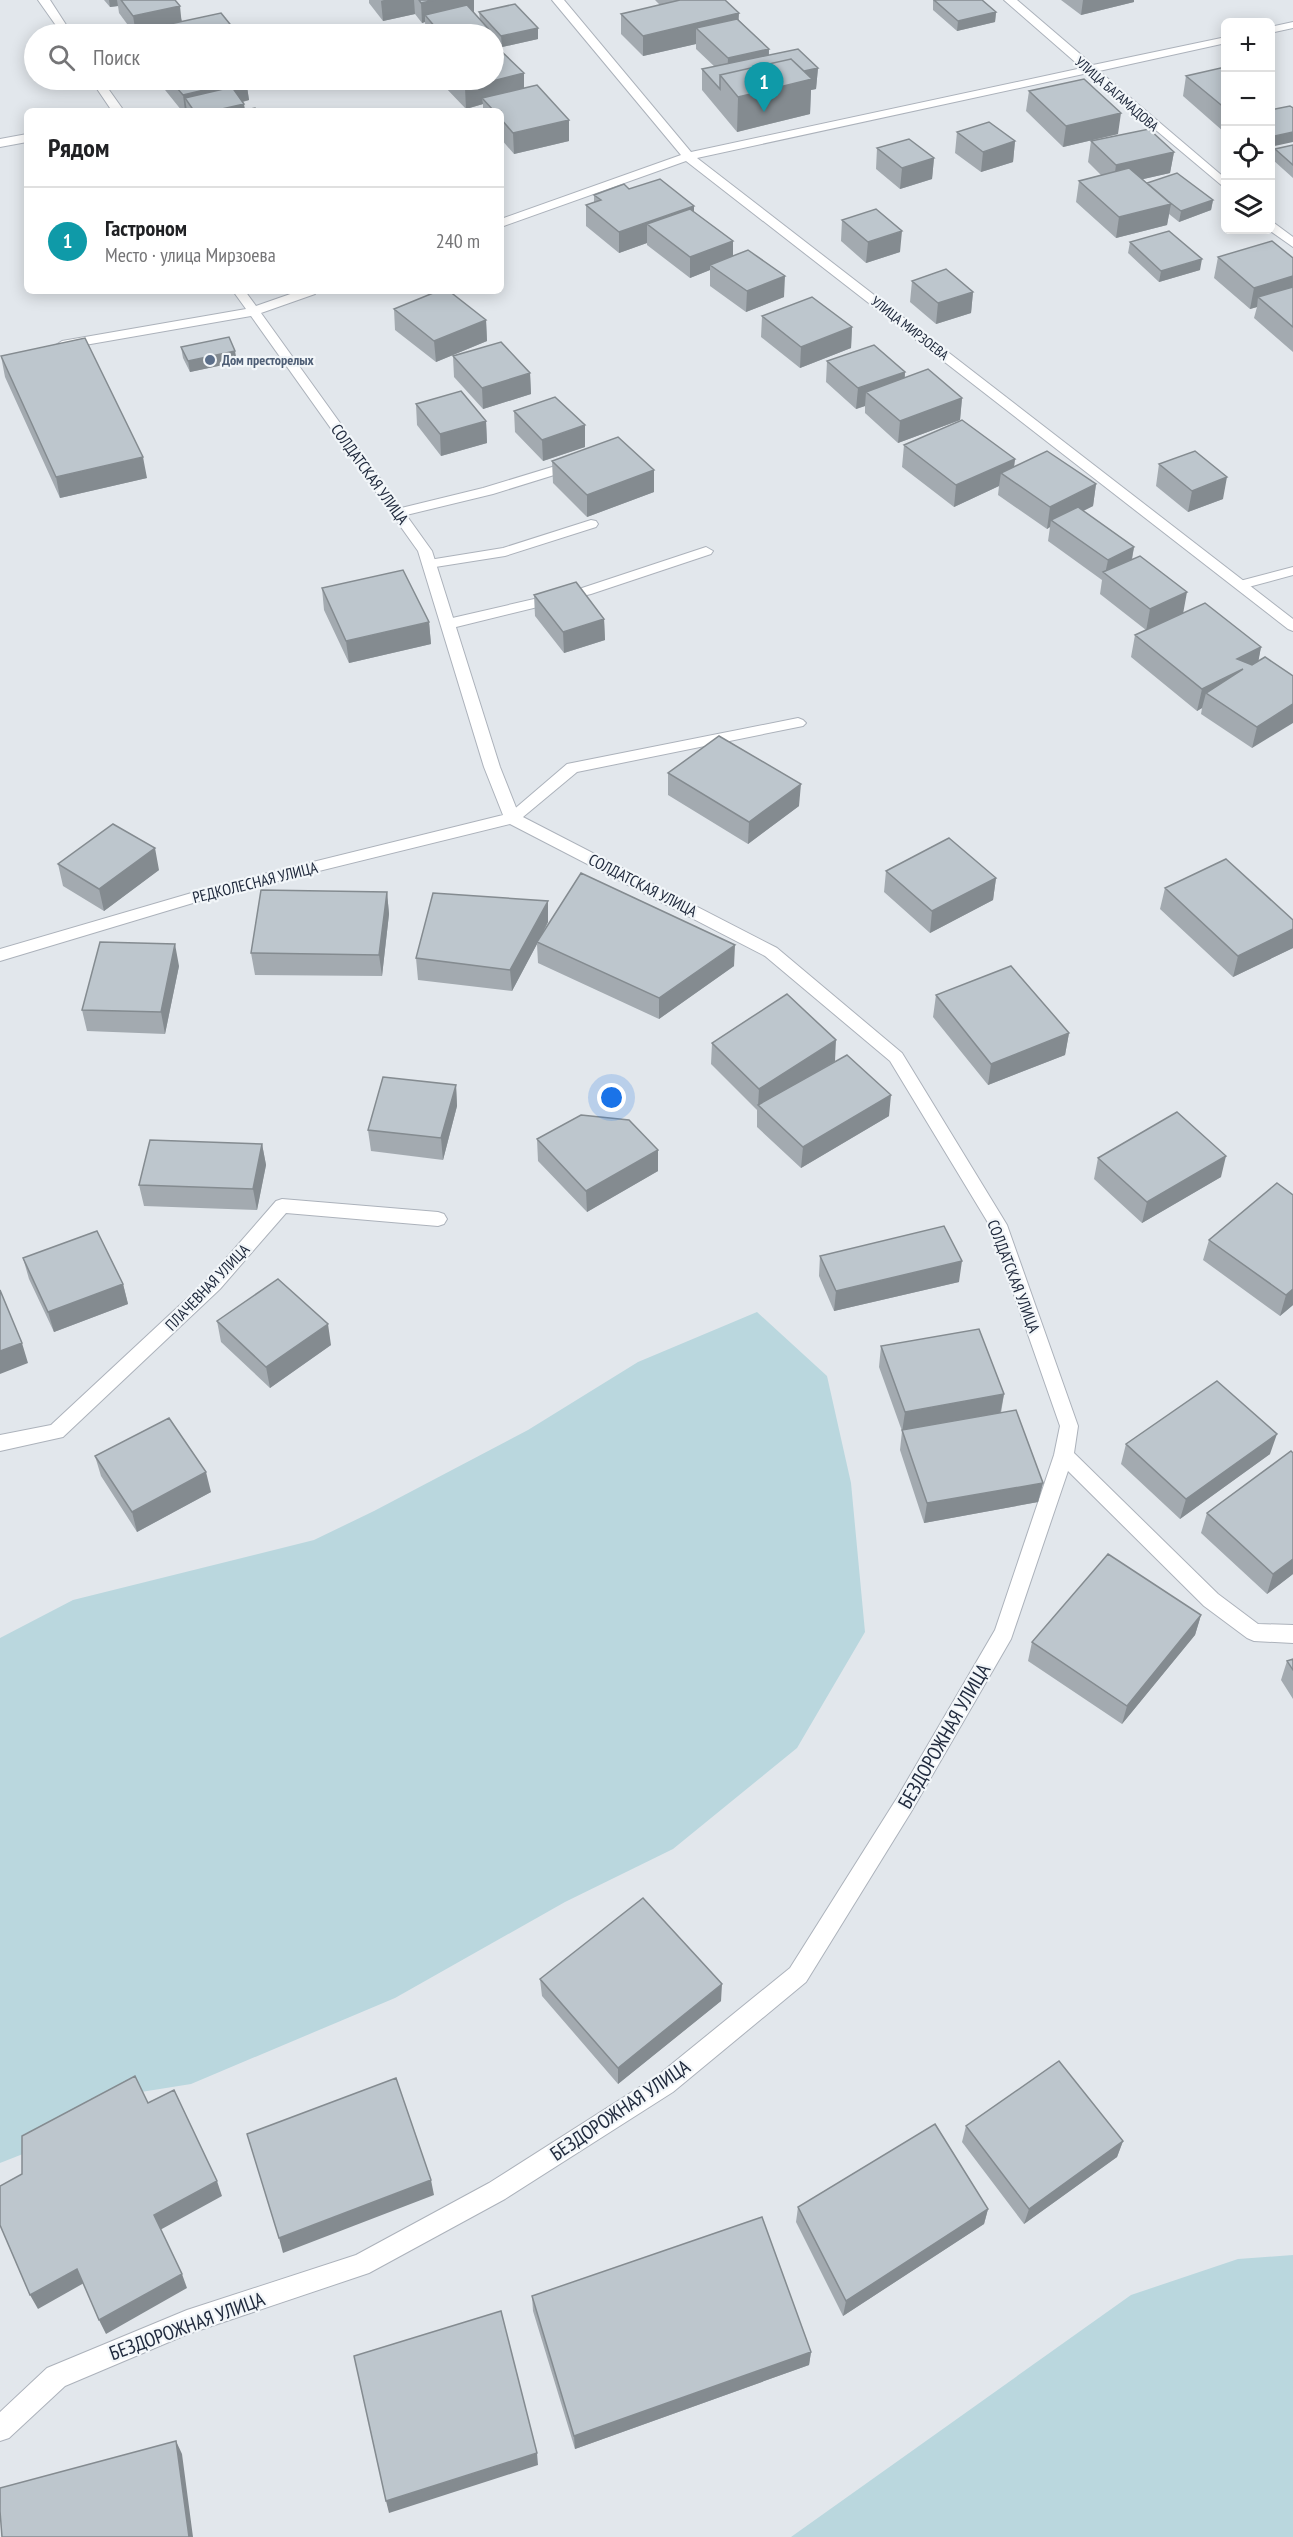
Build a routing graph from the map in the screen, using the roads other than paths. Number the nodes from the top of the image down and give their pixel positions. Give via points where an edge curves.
1 (44, 0) edge
2 (558, 0) edge
3 (1010, 0) edge
4 (60, 24) edge
5 (1293, 25) edge
6 (1275, 29) edge
7 (1221, 41) edge
8 (1090, 71) junction
9 (104, 90) edge
10 (116, 108) edge
11 (24, 139) edge
12 (0, 143) edge
13 (688, 156) junction
14 (1221, 182) edge
15 (504, 222) edge
16 (1275, 228) edge
17 (1293, 243) edge
18 (241, 294) edge
19 (303, 294) edge
20 (253, 312) junction
21 (46, 348) edge
22 (587, 460) edge
23 (398, 513) junction
24 (591, 524) dead end
25 (706, 551) dead end
26 (429, 564) junction
27 (1293, 571) edge
28 (1241, 585) junction
29 (448, 624) junction
30 (1293, 626) edge
31 (798, 723) dead end
32 (512, 818) junction
33 (0, 956) edge
34 (438, 1219) dead end
35 (0, 1443) edge
36 (1064, 1455) junction
37 (1293, 1634) edge
38 (0, 2429) edge

1 - 4 street
2 - 13 street, УЛИЦА МИРЗОЕВА
3 - 8 street, УЛИЦА БАГАМАДОВА
5 - 6 street
7 - 8 street
8 - 13 street
8 - 14 street, УЛИЦА БАГАМАДОВА
9 - 10 street
11 - 12 street
13 - 15 street
13 - 28 street, УЛИЦА МИРЗОЕВА
16 - 17 street
18 - 20 street, СОЛДАТСКАЯ УЛИЦА
19 - 20 street
20 - 21 street
20 - 23 street, СОЛДАТСКАЯ УЛИЦА
22 - 23 street
23 - 26 street, СОЛДАТСКАЯ УЛИЦА via 425,551
24 - 26 street via 504,552
25 - 29 street via 586,591
26 - 29 street, СОЛДАТСКАЯ УЛИЦА
27 - 28 street
28 - 30 street, УЛИЦА МИРЗОЕВА
29 - 32 street, СОЛДАТСКАЯ УЛИЦА via 492,767
31 - 32 street via 572,768
32 - 33 street, РЕДКОЛЕСНАЯ УЛИЦА via 212,892
32 - 36 street, СОЛДАТСКАЯ УЛИЦА via 771,952 896,1057 999,1225 1068,1426
34 - 35 street, ПЛАЧЕВНАЯ УЛИЦА via 282,1206 214,1284 56,1432
36 - 37 street via 1210,1600 1254,1632
36 - 38 street, БЕЗДОРОЖНАЯ УЛИЦА via 1004,1634 798,1975 665,2084 497,2191 361,2265 187,2322 56,2377

